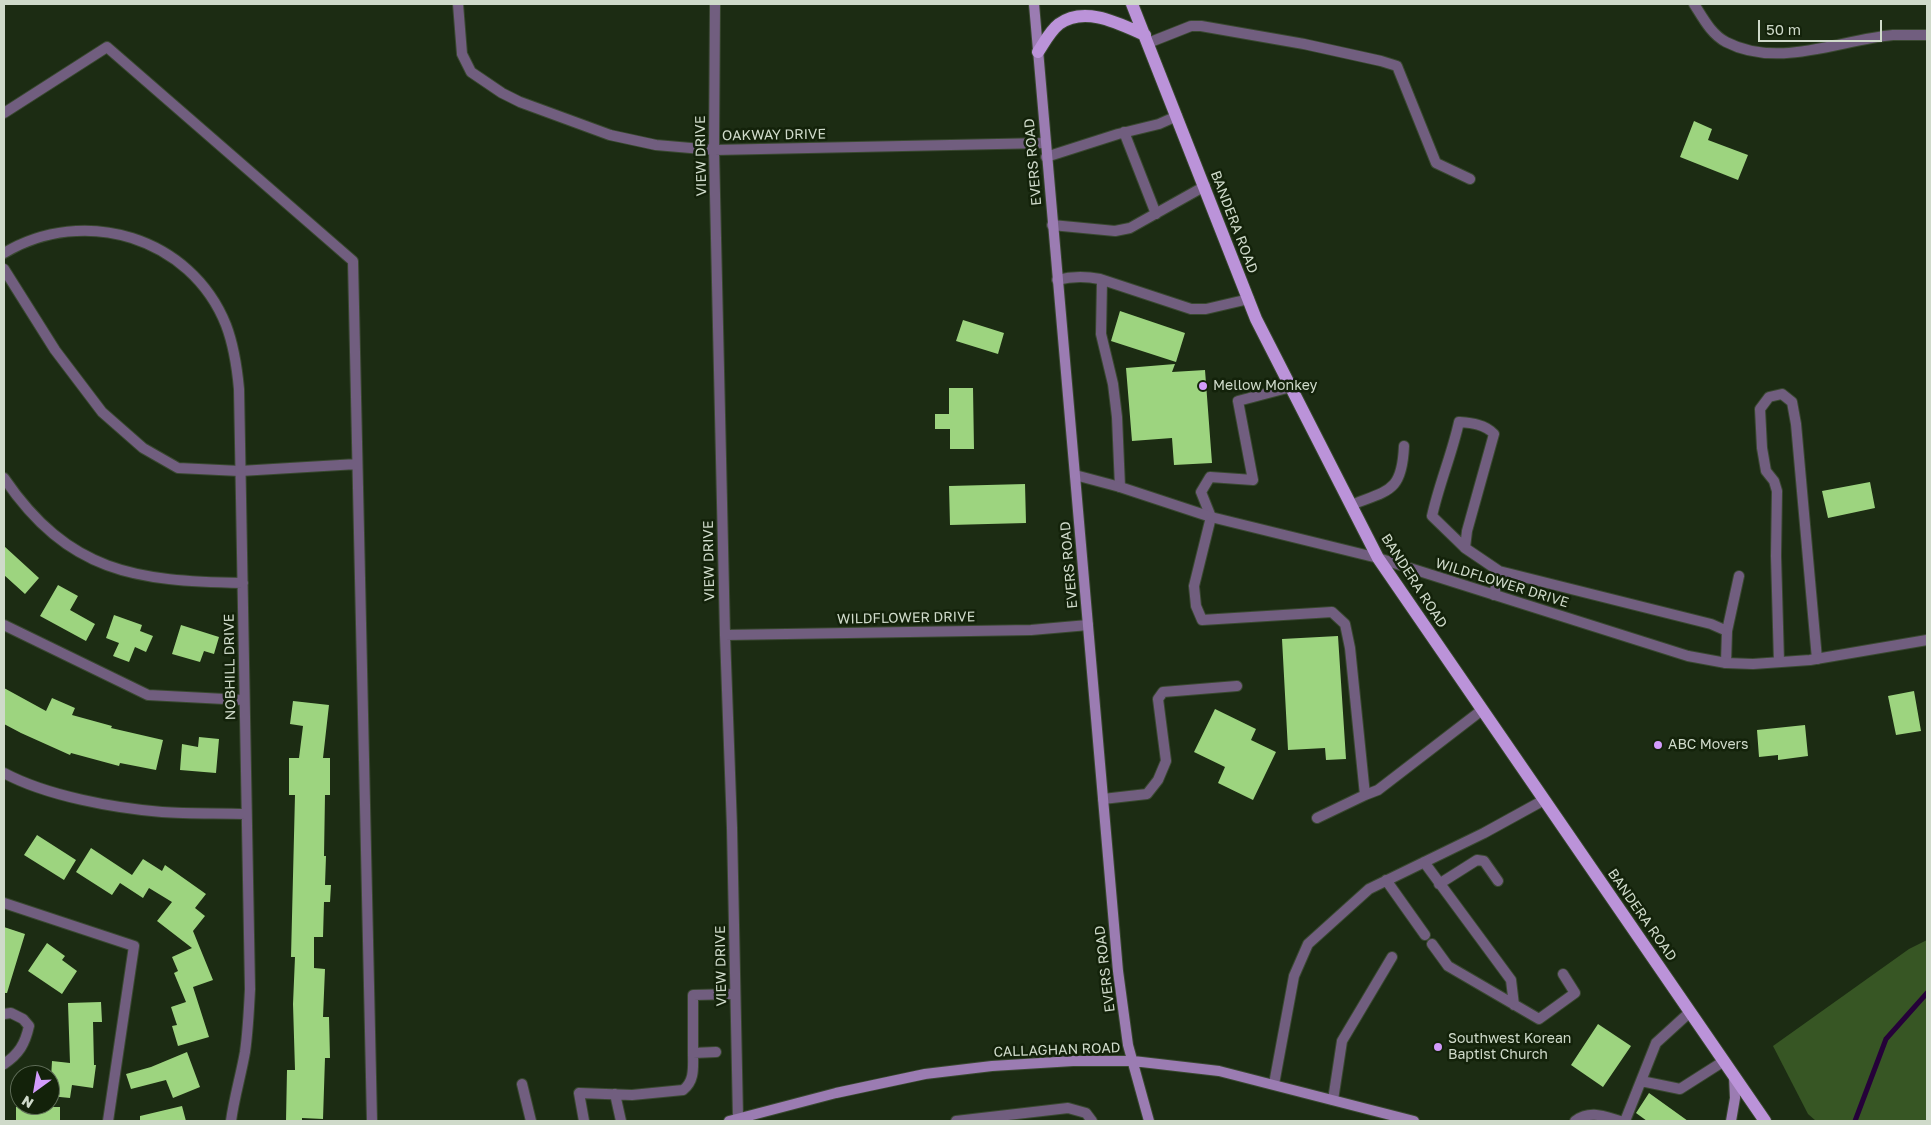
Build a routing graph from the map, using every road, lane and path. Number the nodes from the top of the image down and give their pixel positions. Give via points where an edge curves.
1 (458, 4) edge
2 (715, 4) edge
3 (1034, 4) edge
4 (1132, 4) edge
5 (1694, 4) edge
6 (1927, 35) edge
7 (1146, 39) junction
8 (1038, 52) junction
9 (4, 113) edge
10 (1177, 116) junction
11 (1124, 132) junction
12 (1045, 143) junction
13 (714, 150) junction
14 (1046, 157) junction
15 (1470, 179) dead end
16 (1204, 186) junction
17 (1156, 214) junction
18 (1052, 225) junction
19 (4, 253) edge
20 (4, 269) edge
21 (1057, 280) junction
22 (1102, 280) junction
23 (1248, 299) junction
24 (1291, 387) junction
25 (1404, 446) dead end
26 (358, 464) junction
27 (240, 470) junction
28 (1074, 475) junction
29 (4, 478) edge
30 (1120, 487) junction
31 (1351, 504) junction
32 (1211, 517) junction
33 (1465, 548) junction
34 (1378, 558) junction
35 (1499, 571) junction
36 (1739, 576) dead end
37 (243, 583) junction
38 (1494, 595) junction
39 (4, 625) edge
40 (1088, 625) junction
41 (1727, 631) junction
42 (725, 635) junction
43 (1927, 640) edge
44 (1817, 659) junction
45 (1779, 662) junction
46 (1726, 663) junction
47 (1237, 686) dead end
48 (244, 700) junction
49 (1482, 710) junction
50 (4, 773) edge
51 (1365, 796) junction
52 (1103, 798) junction
53 (1544, 800) junction
54 (246, 814) junction
55 (1318, 818) dead end
56 (1424, 862) junction
57 (1386, 880) junction
58 (1498, 881) dead end
59 (1439, 884) junction
60 (4, 903) edge
61 (1425, 935) dead end
62 (1432, 944) dead end
63 (1392, 957) dead end
64 (1563, 974) dead end
65 (735, 994) junction
66 (1514, 1005) junction
67 (1690, 1012) junction
68 (4, 1014) edge
69 (716, 1052) dead end
70 (693, 1053) junction
71 (1724, 1061) junction
72 (1133, 1062) junction
73 (4, 1064) edge
74 (1734, 1076) junction
75 (1640, 1081) junction
76 (522, 1084) dead end
77 (1274, 1084) junction
78 (615, 1094) junction
79 (1333, 1100) junction
80 (1089, 1117) edge
81 (734, 1120) edge
82 (1400, 1120) edge
83 (108, 1121) edge
84 (231, 1121) edge
85 (372, 1121) edge
86 (530, 1121) edge
87 (584, 1121) edge
88 (621, 1121) edge
89 (956, 1121) edge
90 (1149, 1121) edge
91 (1414, 1121) edge
92 (1574, 1121) edge
93 (1620, 1121) edge
94 (1625, 1121) edge
95 (1731, 1121) edge
96 (1765, 1121) edge

1 - 13 street, OAKWAY DRIVE via 462,54 467,66 502,93 610,135 656,145
2 - 13 street, VIEW DRIVE
3 - 8 main road, EVERS ROAD
4 - 7 main road, BANDERA ROAD
5 - 6 street via 1707,25 1724,41 1758,52 1794,52 1892,36
7 - 8 main road via 1111,20 1070,18 1059,24
7 - 10 main road, BANDERA ROAD
7 - 15 street via 1201,26 1304,44 1397,66 1436,163
8 - 12 main road, EVERS ROAD
9 - 26 street via 108,47 353,261
10 - 11 street
10 - 16 main road, BANDERA ROAD
11 - 14 street
11 - 17 street
12 - 13 street, OAKWAY DRIVE
12 - 14 main road, EVERS ROAD
13 - 42 street, VIEW DRIVE
14 - 18 main road, EVERS ROAD
16 - 17 street
16 - 23 main road, BANDERA ROAD
17 - 18 street via 1130,228 1116,230
18 - 21 main road, EVERS ROAD
19 - 27 street, NOBHILL DRIVE via 36,238 69,231 99,230 150,244 190,272 211,297 226,325 237,370
20 - 27 street via 55,350 102,412 143,448 178,468
21 - 22 street via 1086,276
21 - 28 main road, EVERS ROAD
22 - 23 street via 1191,309 1206,309
22 - 30 street via 1101,334 1113,384
23 - 24 main road, BANDERA ROAD
24 - 31 main road, BANDERA ROAD
24 - 32 street via 1238,401 1253,480 1210,477 1201,492
25 - 31 street via 1398,481 1388,491
26 - 27 street
26 - 85 street
27 - 37 street, NOBHILL DRIVE
28 - 30 street, WILDFLOWER DRIVE
28 - 40 main road, EVERS ROAD
29 - 37 street via 54,536 80,554 116,570 193,582
30 - 32 street, WILDFLOWER DRIVE
31 - 34 main road, BANDERA ROAD
32 - 34 street, WILDFLOWER DRIVE
32 - 51 street via 1194,586 1196,606 1202,620 1332,612 1345,624
33 - 33 street via 1494,434 1488,428 1458,422 1432,516
33 - 35 street
34 - 38 street, WILDFLOWER DRIVE
34 - 49 main road, BANDERA ROAD
35 - 38 street
35 - 41 street via 1711,624
36 - 41 street
37 - 48 street, NOBHILL DRIVE
38 - 46 street, WILDFLOWER DRIVE via 1688,656
39 - 48 street via 148,695
40 - 42 street, WILDFLOWER DRIVE via 1031,630
40 - 52 main road, EVERS ROAD
41 - 46 street
42 - 65 street, VIEW DRIVE
43 - 44 street, WILDFLOWER DRIVE
44 - 45 street, WILDFLOWER DRIVE
44 - 45 street via 1796,424 1792,402 1782,394 1769,397 1760,409 1766,470 1777,491
45 - 46 street, WILDFLOWER DRIVE
47 - 52 street via 1163,692 1158,699 1166,761 1158,780 1147,794
48 - 54 street, NOBHILL DRIVE
49 - 51 street via 1378,790
49 - 53 main road, BANDERA ROAD
50 - 54 street via 52,792 104,804 162,812
51 - 55 street
52 - 72 main road, EVERS ROAD via 1118,971
53 - 56 street
53 - 67 main road, BANDERA ROAD
54 - 84 street, NOBHILL DRIVE via 249,1021
56 - 57 street
56 - 59 street
57 - 61 street
57 - 77 street via 1369,889 1308,944 1294,976
58 - 59 street via 1484,861 1477,860
59 - 66 street via 1511,980
60 - 83 street via 134,946
62 - 66 street via 1448,966
63 - 79 street via 1342,1040
64 - 66 street via 1575,993 1538,1019
65 - 70 street via 693,995
65 - 81 street, VIEW DRIVE
67 - 71 main road, BANDERA ROAD
67 - 75 street via 1656,1043
68 - 73 street via 12,1012 29,1026 26,1042
69 - 70 street
70 - 78 street via 692,1076 683,1090
71 - 74 main road, BANDERA ROAD
71 - 75 street via 1680,1089
72 - 77 main road, CALLAGHAN ROAD via 1219,1072
72 - 81 main road, CALLAGHAN ROAD via 1073,1061 934,1072
72 - 90 main road, EVERS ROAD
74 - 95 main road
74 - 96 main road, BANDERA ROAD
75 - 94 street
76 - 86 street
77 - 79 main road, CALLAGHAN ROAD
78 - 87 street via 579,1093
78 - 88 street
79 - 82 main road, CALLAGHAN ROAD
80 - 89 street via 1068,1108
82 - 91 main road, CALLAGHAN ROAD
92 - 93 street via 1596,1114

